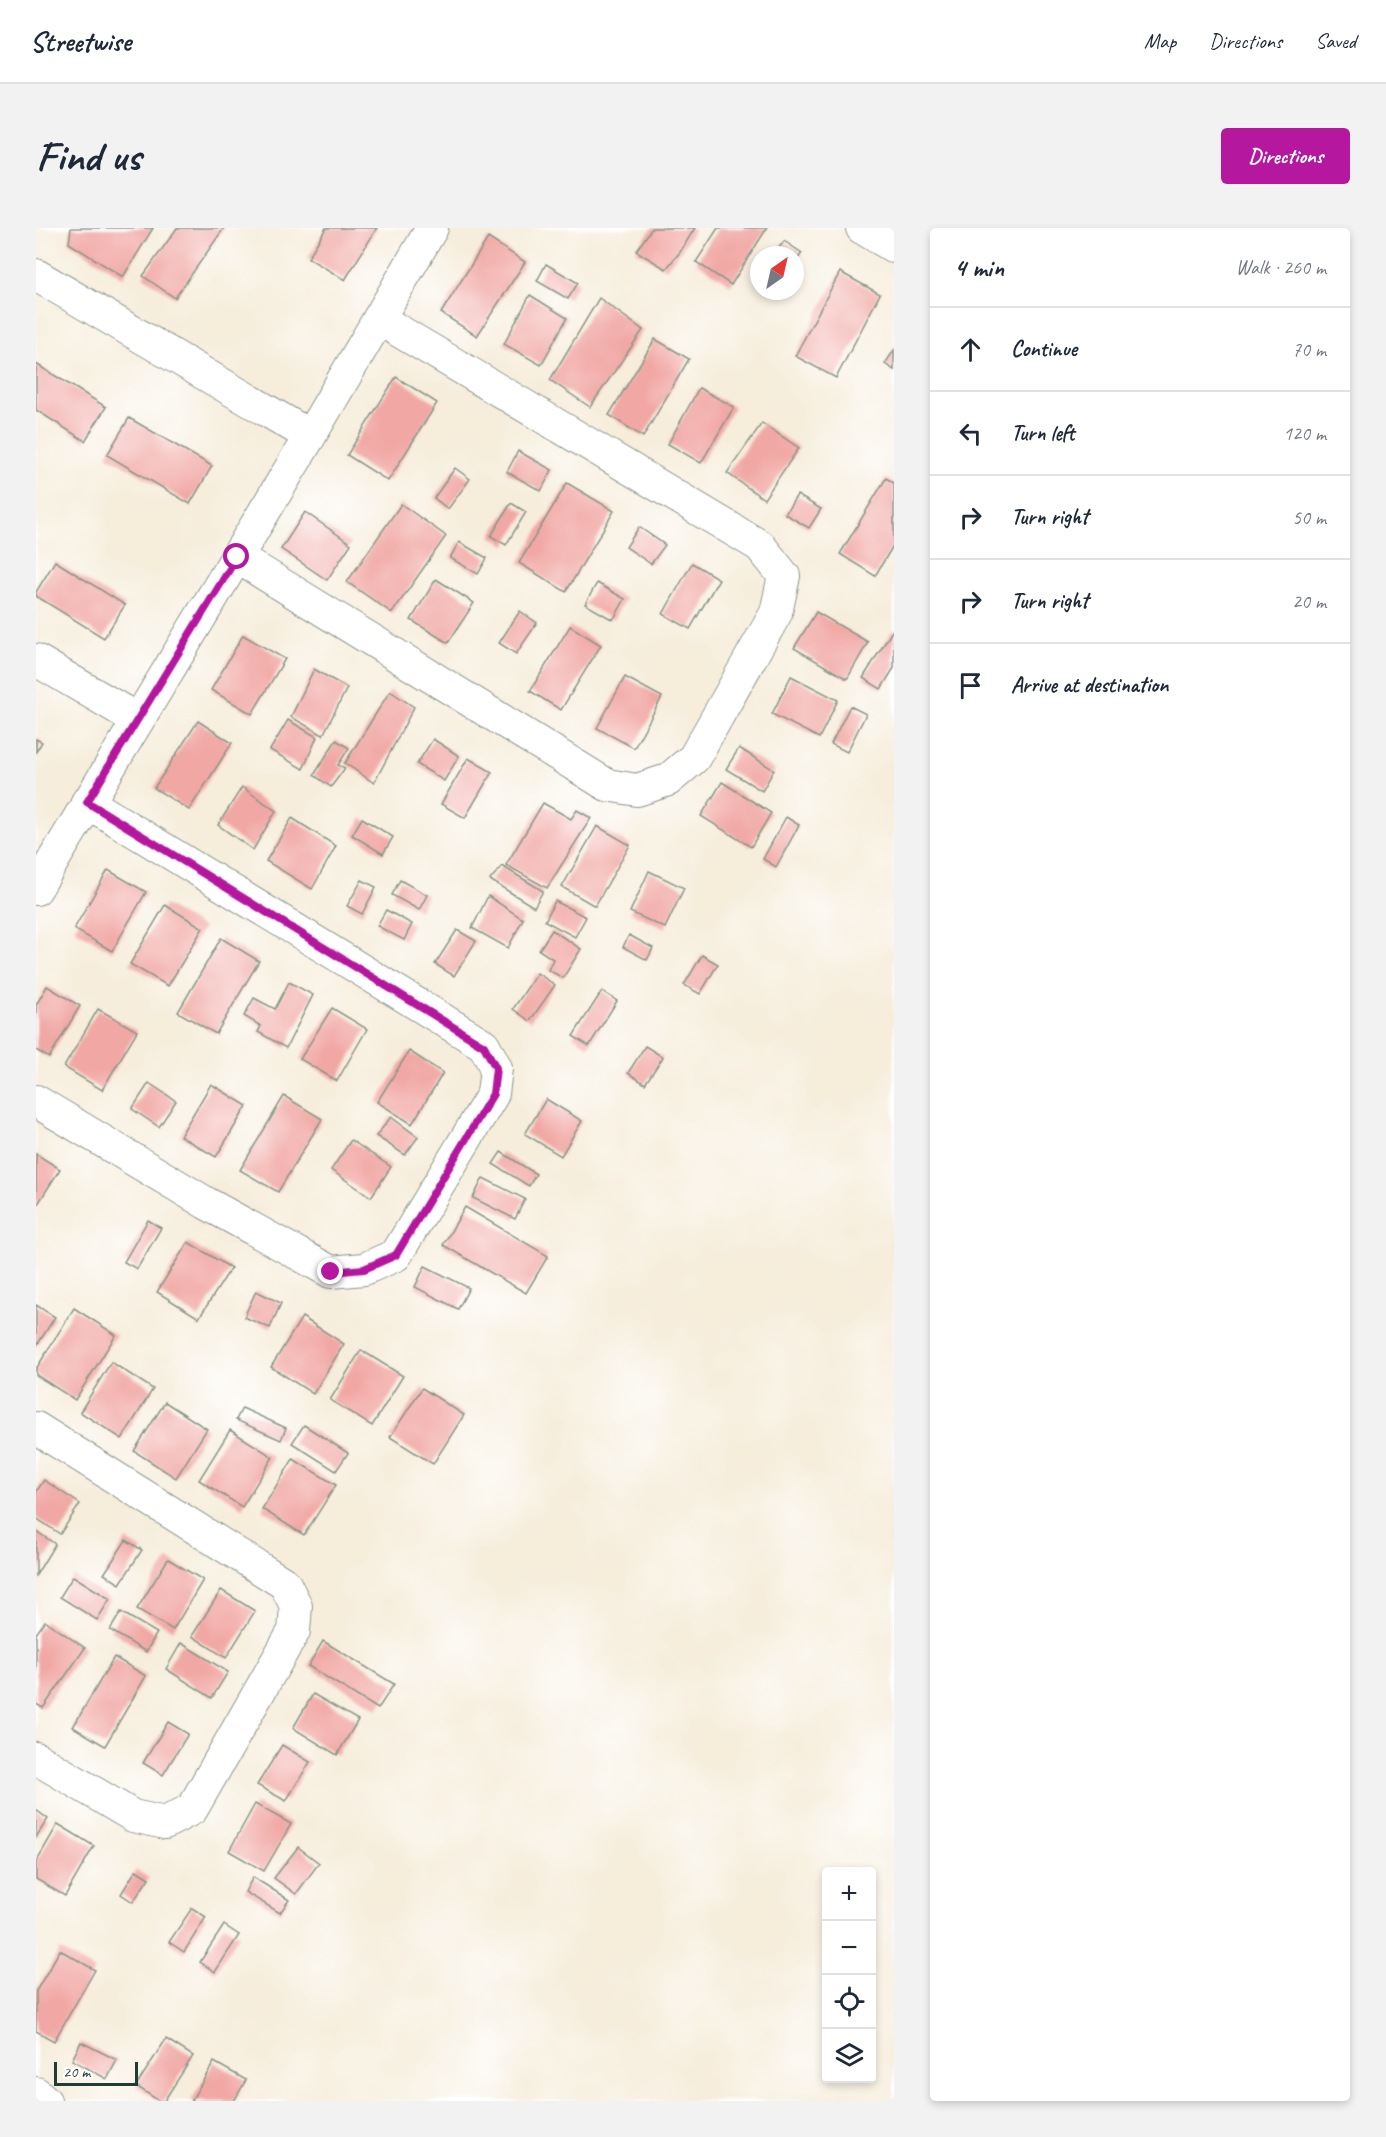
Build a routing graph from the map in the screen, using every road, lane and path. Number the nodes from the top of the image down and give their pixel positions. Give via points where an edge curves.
1 (432, 228) edge
2 (862, 228) edge
3 (894, 247) edge
4 (36, 275) edge
5 (379, 319) junction
6 (310, 436) junction
7 (237, 557) junction
8 (36, 660) edge
9 (138, 720) junction
10 (87, 802) junction
11 (36, 889) edge
12 (36, 1101) edge
13 (36, 1428) edge
14 (36, 1758) edge
15 (36, 2093) edge
16 (45, 2101) edge

1 - 5 street
2 - 3 street
4 - 6 street
5 - 6 street
5 - 7 street via 760,546 784,576 776,613 694,758 668,780 637,790 607,785
6 - 7 street
7 - 9 street
8 - 9 street
9 - 10 street
10 - 11 street
10 - 12 street via 484,1046 496,1068 493,1094 396,1255 364,1269 331,1272
13 - 14 street via 285,1584 296,1606 294,1631 192,1809 165,1823 133,1816
15 - 16 street

